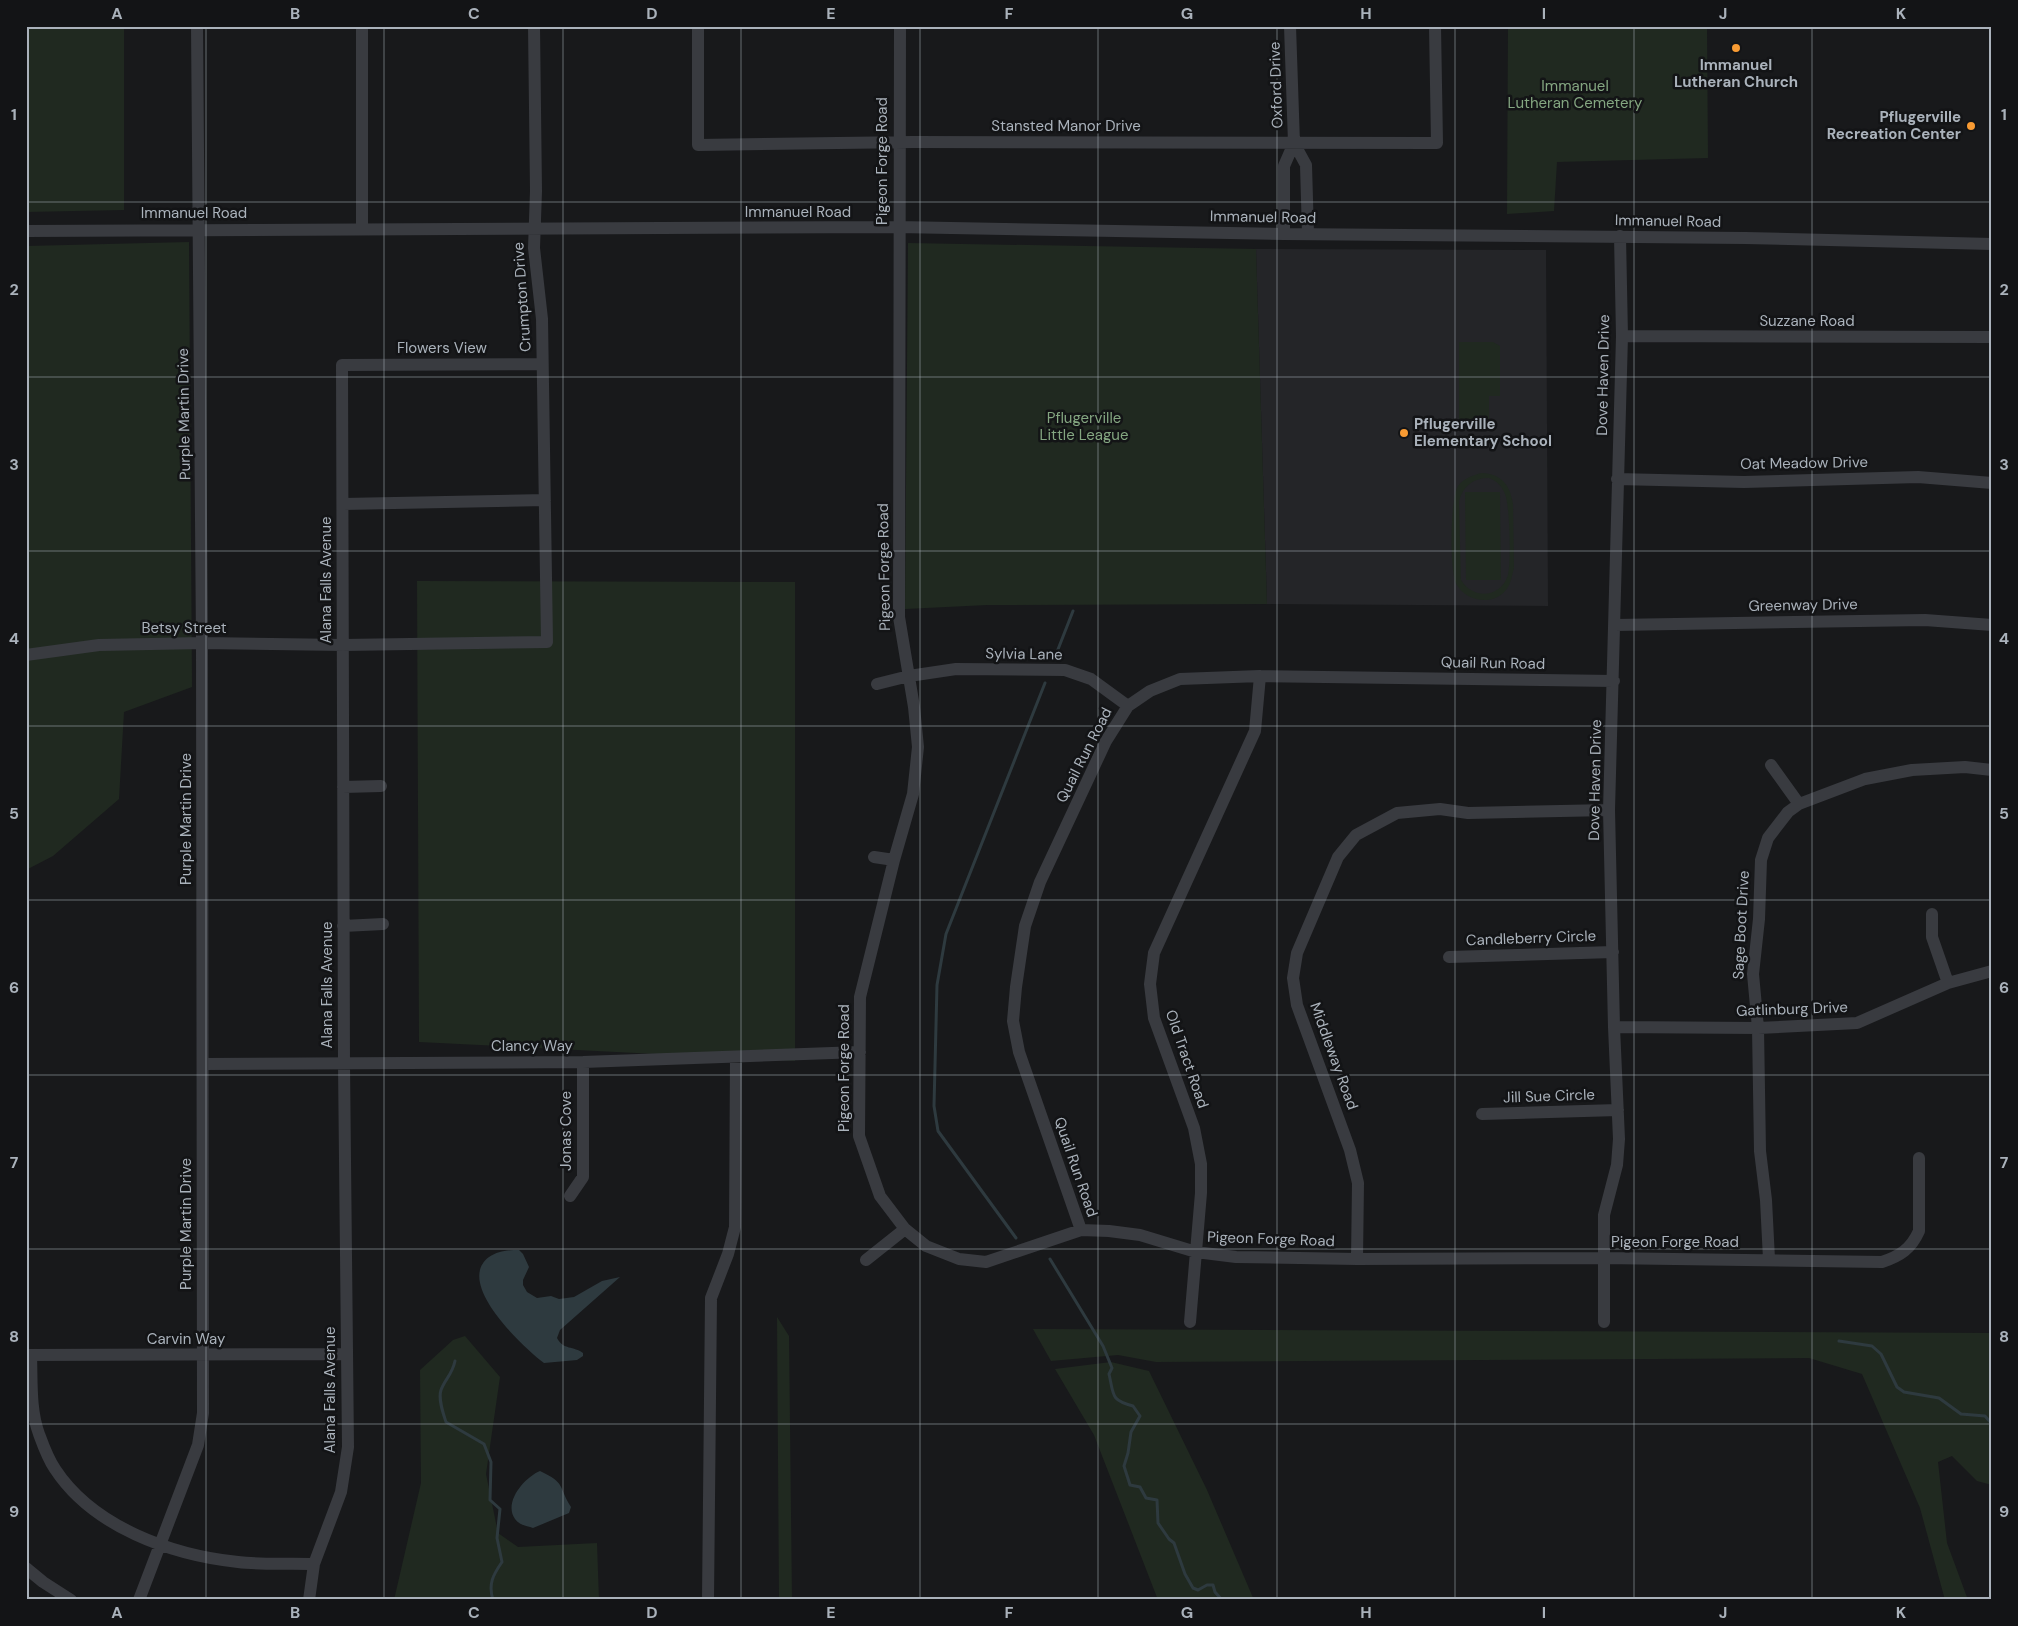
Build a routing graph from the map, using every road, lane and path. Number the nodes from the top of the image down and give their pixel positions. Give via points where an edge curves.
1 (197, 26) edge
2 (362, 26) edge
3 (534, 26) edge
4 (698, 26) edge
5 (900, 26) edge
6 (1290, 26) edge
7 (1435, 26) edge
8 (898, 142) junction
9 (1294, 143) junction
10 (534, 228) junction
11 (898, 228) junction
12 (198, 229) junction
13 (362, 229) junction
14 (26, 232) edge
15 (1284, 234) junction
16 (1308, 234) junction
17 (1620, 236) junction
18 (1992, 244) edge
19 (1622, 336) junction
20 (1992, 337) edge
21 (542, 364) junction
22 (342, 365) joint
23 (1617, 479) junction
24 (1992, 483) edge
25 (545, 500) junction
26 (342, 504) junction
27 (1615, 625) junction
28 (1992, 625) edge
29 (202, 643) junction
30 (343, 645) junction
31 (26, 656) edge
32 (909, 676) junction
33 (1260, 676) junction
34 (1614, 681) junction
35 (877, 684) dead end
36 (1128, 706) junction
37 (1771, 765) dead end
38 (1992, 770) edge
39 (381, 786) dead end
40 (343, 787) junction
41 (1799, 804) junction
42 (1609, 810) junction
43 (874, 857) dead end
44 (894, 860) junction
45 (1932, 914) dead end
46 (383, 924) dead end
47 (343, 926) junction
48 (1613, 952) junction
49 (1449, 957) dead end
50 (1992, 971) edge
51 (1948, 983) junction
52 (1614, 1027) junction
53 (1758, 1028) junction
54 (860, 1052) junction
55 (736, 1056) junction
56 (583, 1062) junction
57 (203, 1064) junction
58 (344, 1064) junction
59 (1618, 1110) junction
60 (1482, 1114) dead end
61 (1919, 1158) dead end
62 (570, 1196) dead end
63 (905, 1229) junction
64 (1082, 1230) junction
65 (1196, 1252) junction
66 (1604, 1258) junction
67 (1357, 1259) junction
68 (1769, 1259) junction
69 (866, 1260) dead end
70 (1190, 1322) dead end
71 (1604, 1322) dead end
72 (346, 1354) junction
73 (29, 1355) edge
74 (202, 1356) junction
75 (160, 1546) junction
76 (314, 1564) junction
77 (26, 1568) edge
78 (71, 1600) edge
79 (139, 1600) edge
80 (310, 1600) edge
81 (708, 1600) edge

1 - 12 street, Purple Martin Drive
2 - 13 street
3 - 10 street
4 - 8 street, Stansted Manor Drive via 698,145
5 - 8 street, Pigeon Forge Road
6 - 9 street, Oxford Drive
7 - 9 street, Stansted Manor Drive via 1437,143
8 - 9 street, Stansted Manor Drive
8 - 11 street, Pigeon Forge Road
9 - 15 street via 1284,166
9 - 16 street via 1306,165
10 - 11 street, Immanuel Road
10 - 13 street, Immanuel Road
10 - 21 street, Crumpton Drive via 542,319
11 - 15 street, Immanuel Road
11 - 32 street, Pigeon Forge Road via 899,617
12 - 13 street, Immanuel Road
12 - 14 street, Immanuel Road
12 - 29 street, Purple Martin Drive
15 - 16 street, Immanuel Road
16 - 17 street, Immanuel Road
17 - 18 street, Immanuel Road
17 - 19 street, Dove Haven Drive
19 - 20 street, Suzzane Road
19 - 23 street, Dove Haven Drive
21 - 22 street, Flowers View
21 - 25 street, Crumpton Drive
22 - 26 street, Alana Falls Avenue
23 - 24 street, Oat Meadow Drive via 1744,482 1918,477
23 - 27 street, Dove Haven Drive
25 - 26 street
25 - 30 street, Betsy Street via 547,642
26 - 30 street, Alana Falls Avenue
27 - 28 street, Greenway Drive via 1925,620
27 - 34 street, Dove Haven Drive
29 - 30 street, Betsy Street
29 - 31 street, Betsy Street via 99,645
29 - 57 street, Purple Martin Drive
30 - 40 street, Alana Falls Avenue
32 - 35 street, Sylvia Lane
32 - 36 street, Sylvia Lane via 956,669 1065,670 1091,679
32 - 44 street, Pigeon Forge Road via 918,747 913,794
33 - 34 street, Quail Run Road
33 - 36 street, Quail Run Road via 1180,679 1150,690
33 - 65 street, Old Tract Road via 1255,731 1154,953 1150,984 1154,1018 1194,1128 1201,1164
34 - 42 street, Dove Haven Drive
36 - 64 street, Quail Run Road via 1106,741 1040,882 1025,926 1013,1021 1019,1052
37 - 41 street
38 - 41 street, Sage Boot Drive via 1964,767 1912,770 1864,779
39 - 40 street
40 - 47 street, Alana Falls Avenue
41 - 53 street, Sage Boot Drive via 1788,812 1768,838 1761,860 1760,919 1753,974
42 - 48 street, Dove Haven Drive
42 - 67 street, Middleway Road via 1468,813 1440,809 1397,813 1356,835 1338,857 1297,953 1293,978 1297,1005 1350,1150 1358,1184
43 - 44 street
44 - 54 street, Pigeon Forge Road via 860,997
45 - 51 street via 1932,937
46 - 47 street
47 - 58 street, Alana Falls Avenue
48 - 49 street, Candleberry Circle
48 - 52 street, Dove Haven Drive
50 - 51 street, Gatlinburg Drive
51 - 53 street, Gatlinburg Drive via 1856,1024
52 - 53 street, Gatlinburg Drive
52 - 59 street, Dove Haven Drive
53 - 68 street, Sage Boot Drive via 1760,1151
54 - 55 street, Clancy Way
54 - 63 street, Pigeon Forge Road via 859,1136 880,1196
55 - 56 street, Clancy Way
55 - 81 street via 735,1228 711,1298
56 - 58 street, Clancy Way
56 - 62 street, Jonas Cove via 583,1177
57 - 58 street, Clancy Way
57 - 74 street, Purple Martin Drive
58 - 72 street, Alana Falls Avenue
59 - 60 street, Jill Sue Circle
59 - 66 street, Dove Haven Drive via 1617,1165 1604,1215
61 - 68 street, Pigeon Forge Road via 1918,1231 1908,1250 1882,1262
63 - 64 street, Pigeon Forge Road via 926,1246 959,1259 986,1262
63 - 69 street
64 - 65 street, Pigeon Forge Road via 1140,1236
65 - 67 street, Pigeon Forge Road via 1236,1257
65 - 70 street, Old Tract Road
66 - 67 street, Pigeon Forge Road
66 - 68 street, Pigeon Forge Road
66 - 71 street, Dove Haven Drive
72 - 74 street, Carvin Way
72 - 76 street, Alana Falls Avenue via 348,1447 341,1492
73 - 74 street, Carvin Way
73 - 75 street via 38,1433 54,1468 98,1512 118,1526
74 - 75 street, Purple Martin Drive via 202,1428
75 - 76 street via 191,1555 239,1562
75 - 79 street, Purple Martin Drive
76 - 80 street, Alana Falls Avenue
77 - 78 street

